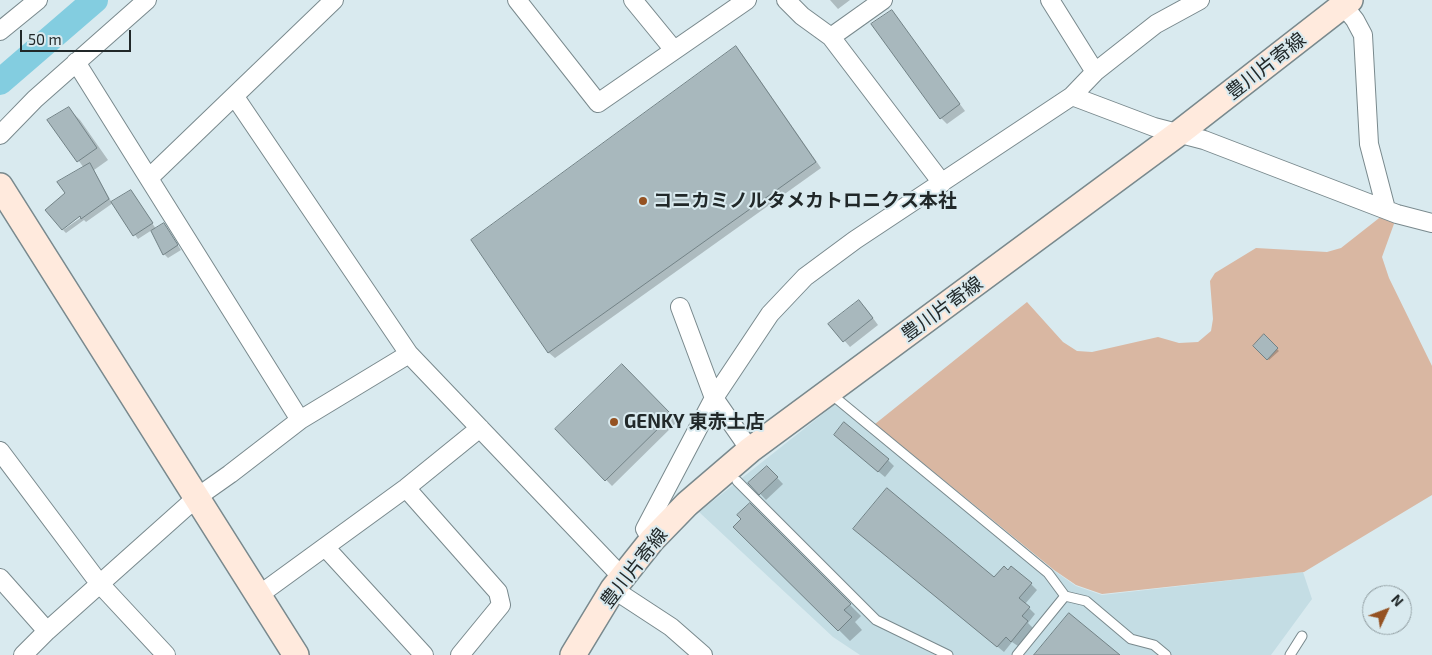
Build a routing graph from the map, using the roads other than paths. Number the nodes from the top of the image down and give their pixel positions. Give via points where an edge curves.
1 (147, 0) edge
2 (334, 0) edge
3 (517, 0) edge
4 (634, 0) edge
5 (747, 0) edge
6 (786, 0) edge
7 (882, 0) edge
8 (1050, 0) edge
9 (1200, 0) edge
10 (30, 3) edge
11 (1347, 3) edge
12 (0, 31) edge
13 (831, 37) junction
14 (674, 50) junction
15 (76, 62) junction
16 (1095, 72) junction
17 (1072, 96) junction
18 (235, 97) junction
19 (1180, 133) junction
20 (0, 136) edge
21 (149, 178) junction
22 (942, 183) junction
23 (0, 186) edge
24 (1386, 209) junction
25 (1432, 223) edge
26 (680, 307) dead end
27 (409, 354) junction
28 (828, 392) junction
29 (714, 398) junction
30 (300, 420) junction
31 (480, 428) junction
32 (750, 450) junction
33 (0, 451) edge
34 (737, 481) dead end
35 (406, 488) junction
36 (196, 498) junction
37 (652, 540) junction
38 (325, 547) junction
39 (0, 578) edge
40 (618, 583) junction
41 (99, 584) junction
42 (259, 595) junction
43 (1066, 596) junction
44 (47, 631) junction
45 (1302, 636) dead end
46 (23, 655) edge
47 (166, 655) edge
48 (296, 655) edge
49 (424, 655) edge
50 (460, 655) edge
51 (572, 655) edge
52 (703, 655) edge
53 (948, 655) edge
54 (1017, 655) edge
55 (1166, 655) edge
56 (1290, 655) edge

1 - 15 street
2 - 18 street
3 - 14 street via 598,103
4 - 14 street
5 - 14 street
6 - 13 street
7 - 13 street
8 - 16 street
9 - 16 street via 1156,24
10 - 12 street
11 - 19 main road, 豊川片寄線
11 - 24 street via 1363,35 1369,144
13 - 22 street
15 - 20 street via 35,98
15 - 21 street
16 - 17 street
17 - 19 street
17 - 22 street
18 - 21 street
18 - 27 street
19 - 24 street
19 - 28 main road, 豊川片寄線
21 - 30 street
22 - 29 street via 805,276 770,314
23 - 36 main road
24 - 25 street
26 - 29 street
27 - 30 street
27 - 31 street
28 - 32 main road, 豊川片寄線
28 - 43 lane via 1048,573
29 - 32 street
29 - 37 street via 645,529
30 - 36 street
31 - 35 street
31 - 40 street
32 - 37 main road, 豊川片寄線 via 687,504
33 - 41 street
34 - 53 lane via 876,620
35 - 38 street
35 - 50 street via 498,592 501,605
36 - 41 street
36 - 42 main road
37 - 40 main road, 豊川片寄線
38 - 42 street
38 - 49 street
39 - 44 street
40 - 51 main road, 豊川片寄線
40 - 52 street
41 - 44 street
41 - 47 street
42 - 48 main road
43 - 54 lane
43 - 55 lane via 1086,601 1131,639 1154,645
44 - 46 street
45 - 56 lane

